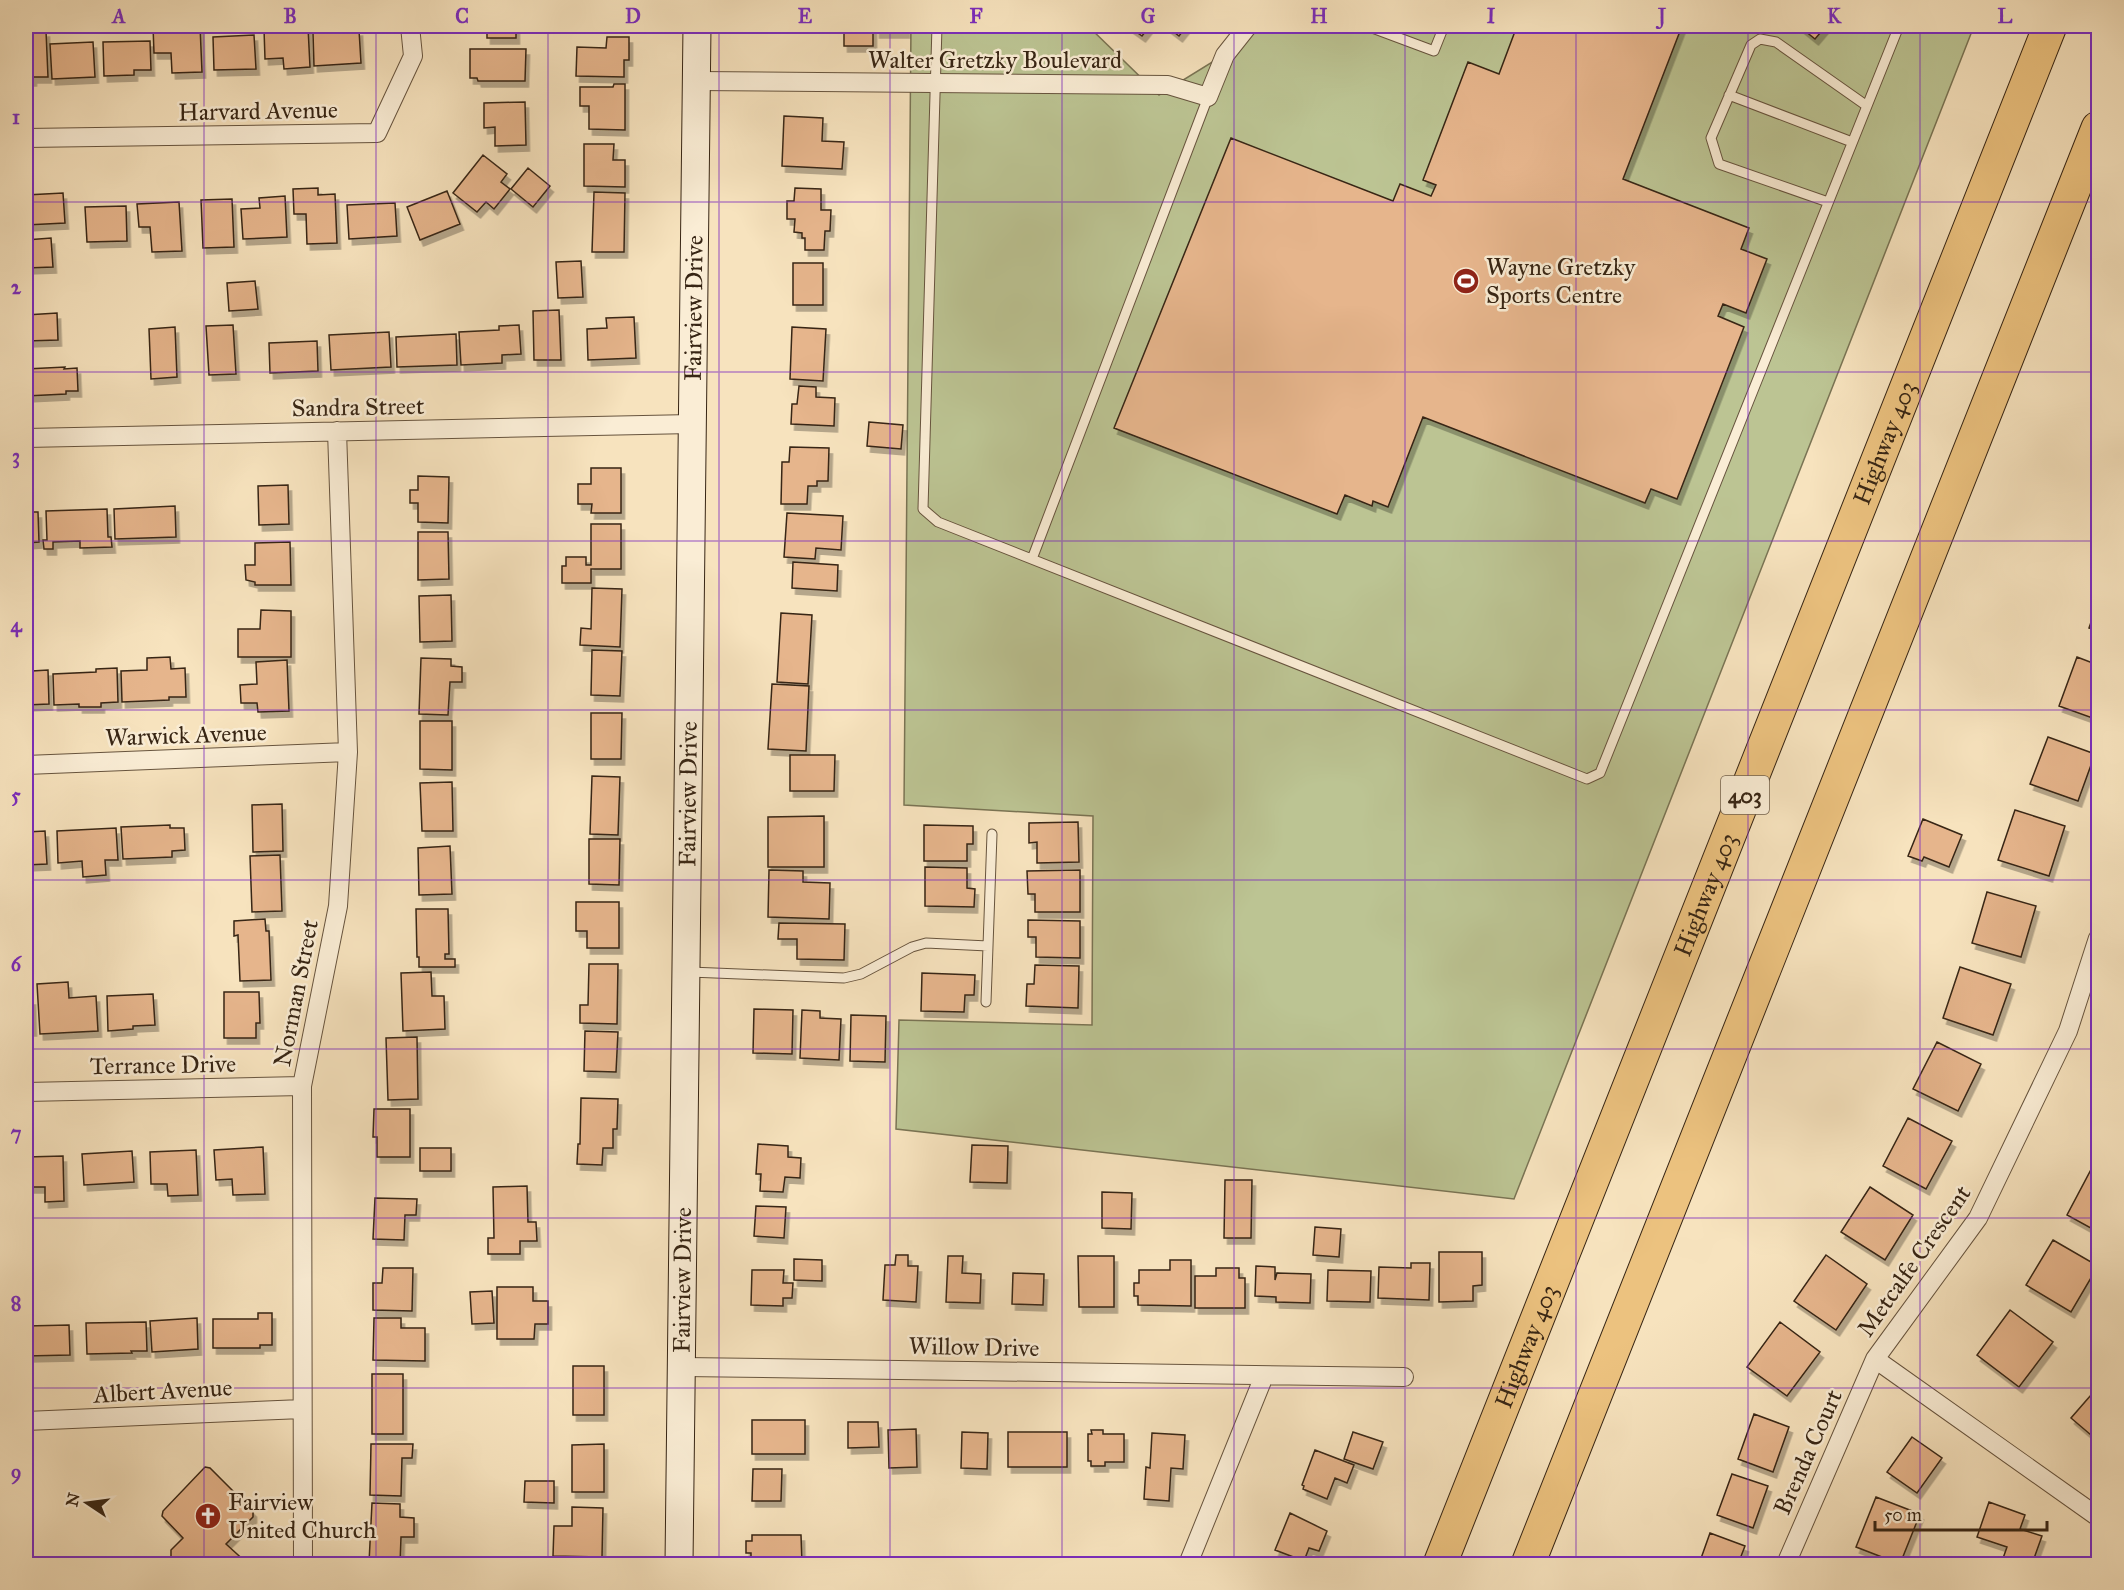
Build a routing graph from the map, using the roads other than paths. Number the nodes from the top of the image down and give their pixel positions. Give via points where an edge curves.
1 (410, 26) edge
2 (696, 26) edge
3 (937, 26) edge
4 (1248, 26) edge
5 (1367, 26) edge
6 (1444, 26) edge
7 (1899, 26) edge
8 (2050, 26) edge
9 (696, 81) junction
10 (935, 84) junction
11 (1729, 95) junction
12 (1208, 97) junction
13 (1867, 106) junction
14 (2098, 128) edge
15 (26, 138) edge
16 (1852, 142) junction
17 (1828, 202) junction
18 (692, 424) junction
19 (337, 431) junction
20 (26, 438) edge
21 (1032, 559) junction
22 (348, 752) junction
23 (26, 765) edge
24 (992, 834) dead end
25 (2098, 938) edge
26 (988, 946) junction
27 (687, 972) junction
28 (986, 1002) dead end
29 (302, 1086) junction
30 (26, 1092) edge
31 (1875, 1359) junction
32 (683, 1367) junction
33 (1264, 1376) junction
34 (1404, 1377) dead end
35 (302, 1409) junction
36 (26, 1421) edge
37 (2098, 1517) edge
38 (303, 1564) edge
39 (679, 1564) edge
40 (1188, 1564) edge
41 (1440, 1564) edge
42 (1528, 1564) edge
43 (1786, 1564) edge

1 - 15 street, Harvard Avenue via 413,56 376,133
2 - 9 main road, Fairview Drive
3 - 10 lane
4 - 12 street via 1225,55
5 - 6 lane via 1434,51
7 - 13 lane
8 - 41 highway, Highway 403 / 403
9 - 10 street, Walter Gretzky Boulevard
9 - 18 main road, Fairview Drive
10 - 12 street, Walter Gretzky Boulevard via 1168,85
10 - 21 lane via 923,509 938,522
11 - 13 lane via 1751,45 1760,39 1776,42
11 - 16 lane
11 - 17 lane via 1711,138 1719,164
12 - 21 lane
13 - 16 lane
14 - 42 highway
16 - 17 lane
17 - 21 lane via 1600,773 1587,779
18 - 19 street, Sandra Street
18 - 27 main road, Fairview Drive
19 - 20 street, Sandra Street
19 - 22 street, Norman Street
22 - 23 street, Warwick Avenue
22 - 29 street, Norman Street via 338,906
24 - 26 lane
25 - 31 street, Metcalfe Crescent via 2068,1031 1978,1218
26 - 27 lane via 926,943 844,978
26 - 28 lane
27 - 32 main road, Fairview Drive
29 - 30 street, Terrance Drive
29 - 35 street, Norman Street
31 - 37 street, Metcalfe Crescent
31 - 43 street, Brenda Court
32 - 33 street, Willow Drive
32 - 39 main road, Fairview Drive
33 - 34 street, Willow Drive
33 - 40 street
35 - 36 street, Albert Avenue
35 - 38 street, Norman Street

